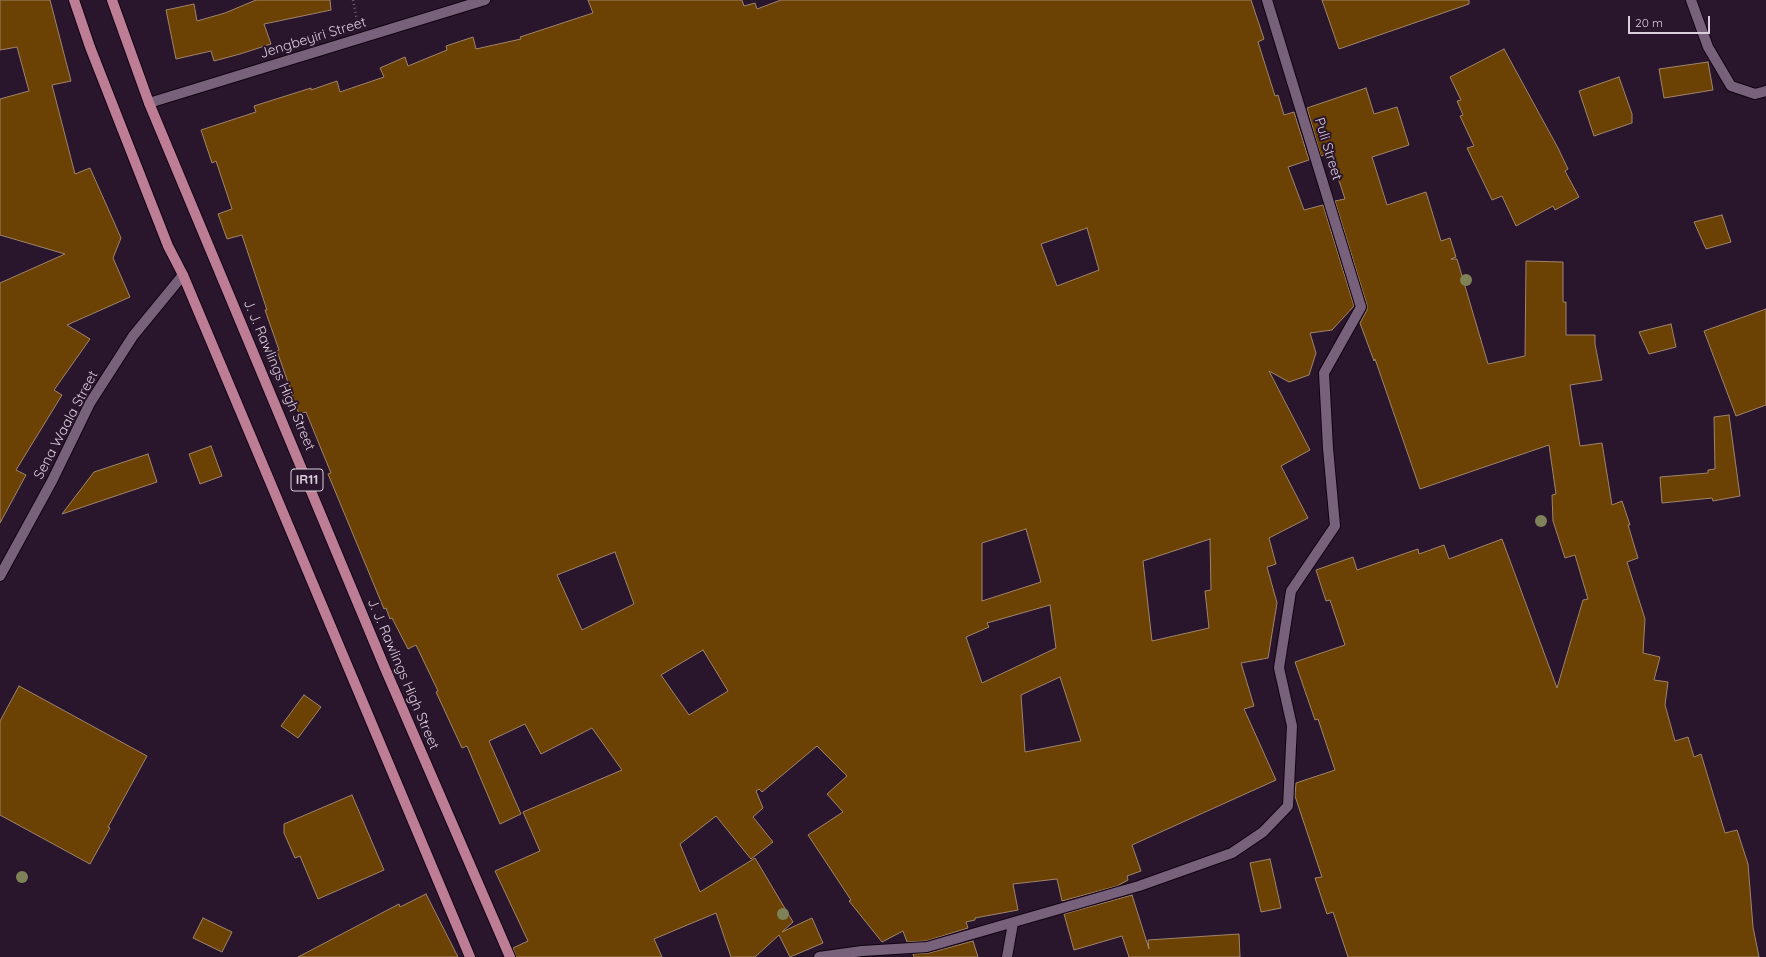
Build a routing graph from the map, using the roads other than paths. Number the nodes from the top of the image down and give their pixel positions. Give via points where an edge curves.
1 (74, 0) edge
2 (112, 0) edge
3 (485, 0) edge
4 (1267, 0) edge
5 (1691, 0) edge
6 (1766, 91) edge
7 (149, 103) junction
8 (183, 275) junction
9 (1, 571) edge
10 (1013, 922) junction
11 (470, 957) edge
12 (510, 957) edge
13 (819, 957) edge
14 (1007, 957) edge

1 - 8 main road, IR11 via 168,246
2 - 7 main road, J. J. Rawlings High Street / IR11
3 - 7 street, Jengbeyiri Street
4 - 10 street, Puli Street via 1361,306 1324,373 1335,526 1291,591 1279,668 1292,726 1288,806 1263,832 1232,853 1139,886
5 - 6 street via 1708,47 1731,86 1755,94
7 - 12 main road, J. J. Rawlings High Street / IR11 via 381,659
8 - 9 street, Sena Waala Street via 133,336 90,403 52,481
8 - 11 main road, IR11
10 - 13 street via 927,948 862,951
10 - 14 street

